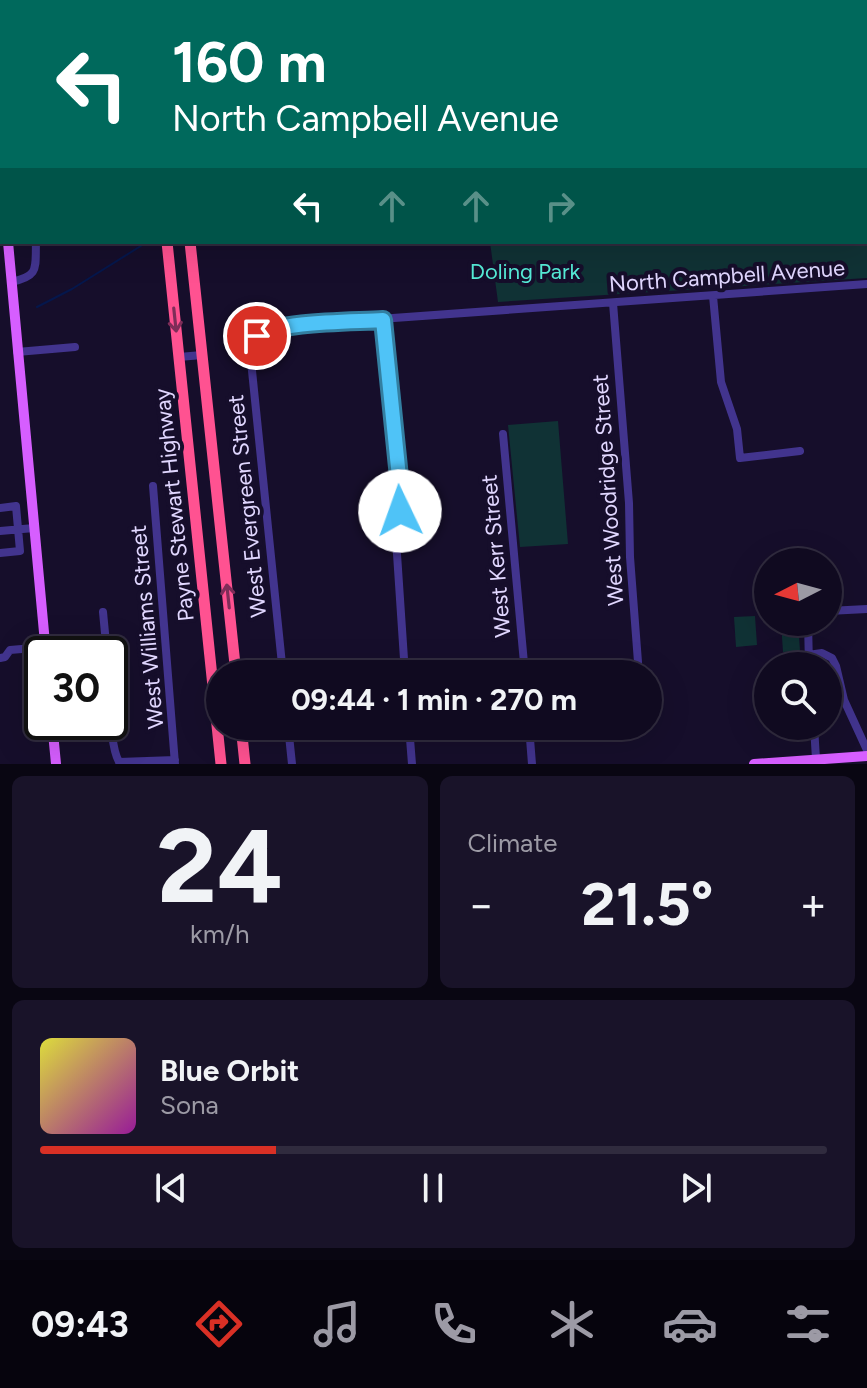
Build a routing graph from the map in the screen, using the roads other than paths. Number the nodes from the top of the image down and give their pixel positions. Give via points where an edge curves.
1 (8, 244) edge
2 (36, 244) edge
3 (167, 244) edge
4 (190, 244) edge
5 (11, 282) junction
6 (867, 284) edge
7 (713, 296) junction
8 (613, 303) junction
9 (383, 320) junction
10 (257, 336) joint
11 (75, 347) dead end
12 (17, 352) junction
13 (202, 355) junction
14 (179, 357) junction
15 (503, 434) dead end
16 (800, 451) dead end
17 (153, 486) dead end
18 (0, 508) edge
19 (34, 528) junction
20 (18, 529) junction
21 (0, 531) edge
22 (0, 553) edge
23 (867, 609) edge
24 (842, 610) edge
25 (103, 612) dead end
26 (44, 636) edge
27 (105, 636) edge
28 (24, 650) edge
29 (0, 658) edge
30 (235, 660) edge
31 (282, 660) edge
32 (404, 660) edge
33 (524, 660) edge
34 (638, 660) edge
35 (842, 692) edge
36 (54, 740) edge
37 (114, 740) edge
38 (242, 740) edge
39 (289, 740) edge
40 (410, 740) edge
41 (530, 740) edge
42 (815, 740) edge
43 (867, 753) edge
44 (816, 759) junction
45 (175, 762) edge
46 (56, 764) edge
47 (221, 764) edge
48 (245, 764) edge
49 (292, 764) edge
50 (412, 764) edge
51 (532, 764) edge
52 (754, 764) edge

1 - 5 main road
2 - 5 street via 32,274
3 -> 14 highway, Payne Stewart Highway
4 - 13 highway, Payne Stewart Highway
5 - 12 main road
6 - 7 street, North Campbell Avenue
7 - 8 street, North Campbell Avenue
7 - 16 street via 721,382 737,429 740,458
8 - 9 street, North Campbell Avenue
8 - 34 street, West Woodridge Street
9 - 10 street, North Campbell Avenue via 282,326
9 - 32 street via 400,487 396,539
10 - 31 street, West Evergreen Street via 251,361
11 - 12 street
12 - 19 main road
13 - 14 street
30 -> 13 highway, Payne Stewart Highway
14 - 47 highway, Payne Stewart Highway
15 - 33 street, West Kerr Street
17 - 45 street, West Williams Street
18 - 20 street via 16,506
19 - 20 street
19 - 26 main road
20 - 21 street
20 - 22 street via 20,551
23 - 24 street
25 - 27 street
28 - 29 street via 10,650
35 - 43 street
36 - 46 main road
37 - 45 street via 119,762
38 - 48 highway
39 - 49 street
40 - 50 street
41 - 51 street
42 - 44 street
43 - 44 main road
44 - 52 main road

